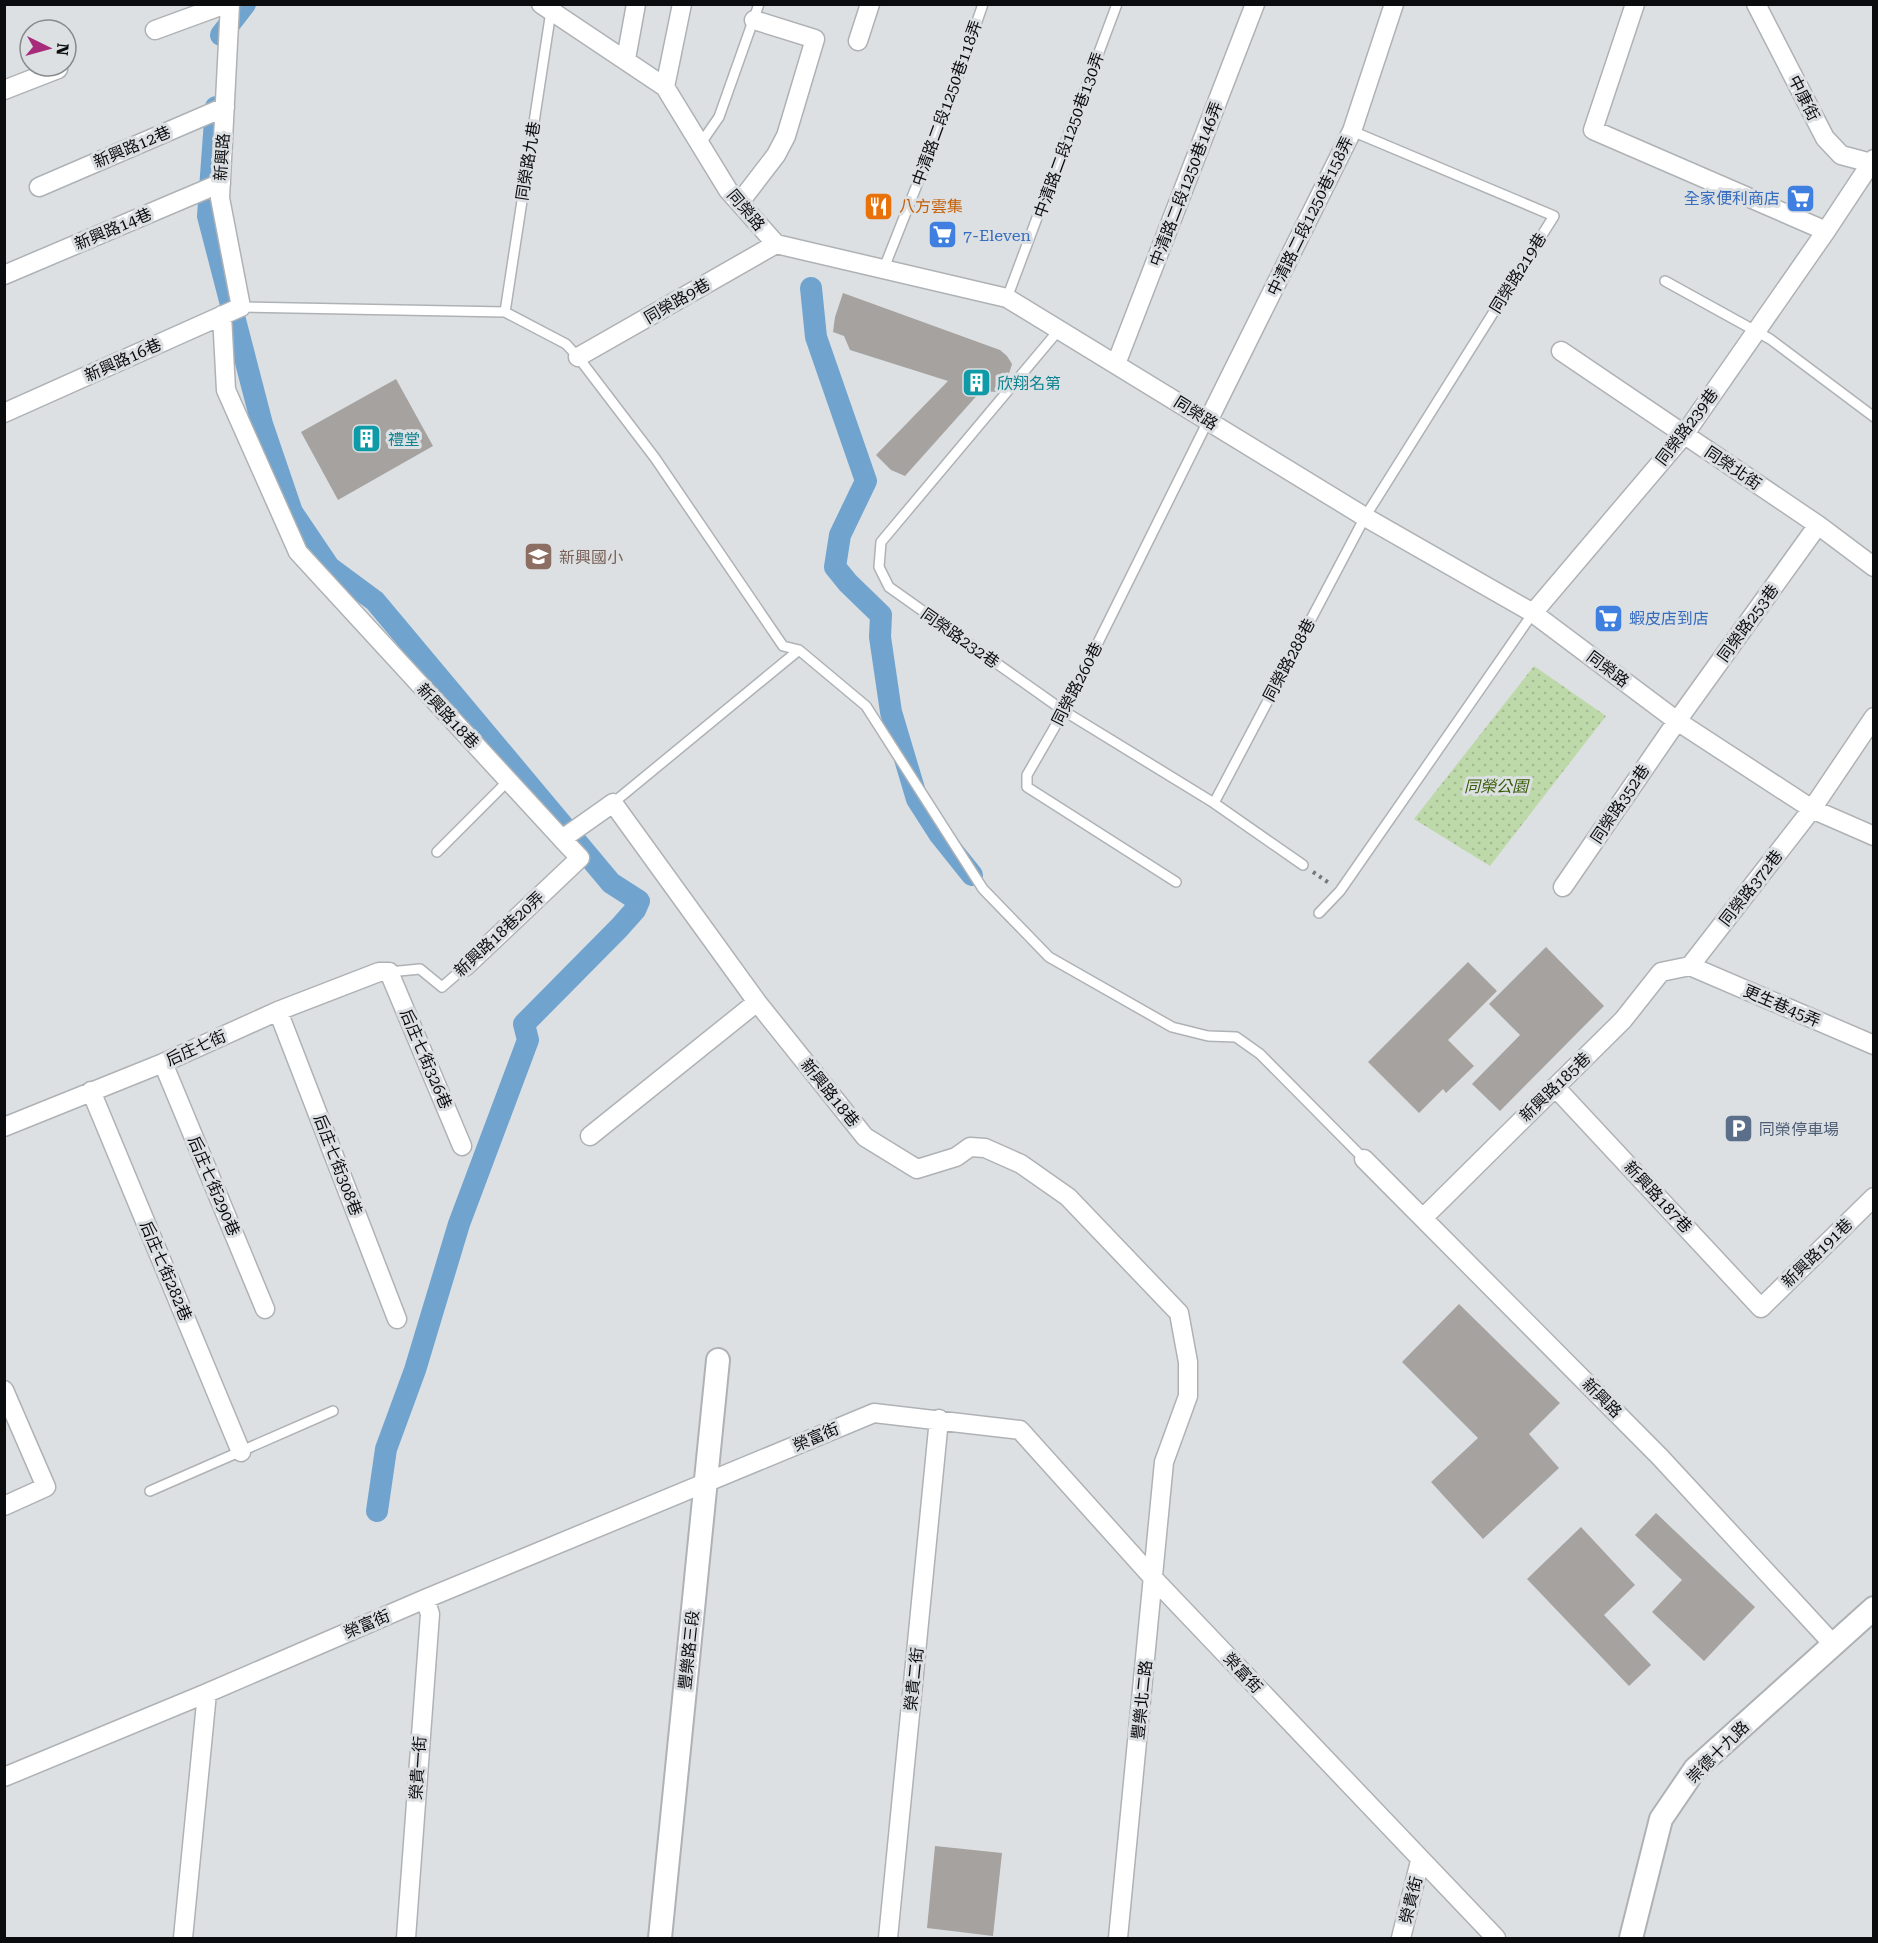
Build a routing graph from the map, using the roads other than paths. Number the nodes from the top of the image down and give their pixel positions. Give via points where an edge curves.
1 (225, 4) edge
2 (230, 4) edge
3 (636, 4) edge
4 (682, 4) edge
5 (870, 4) edge
6 (983, 4) edge
7 (1117, 4) edge
8 (1255, 4) edge
9 (1394, 4) edge
10 (1635, 4) edge
11 (1756, 4) edge
12 (546, 8) edge
13 (756, 12) edge
14 (155, 30) dead end
15 (858, 41) dead end
16 (626, 59) junction
17 (35, 78) edge
18 (665, 87) junction
19 (4, 90) edge
20 (225, 107) junction
21 (1352, 131) junction
22 (700, 142) junction
23 (1872, 161) edge
24 (221, 183) junction
25 (39, 187) dead end
26 (740, 202) junction
27 (1826, 231) junction
28 (776, 244) junction
29 (884, 268) junction
30 (4, 275) edge
31 (1665, 281) dead end
32 (1007, 298) junction
33 (241, 306) junction
34 (505, 312) junction
35 (222, 315) junction
36 (1058, 331) junction
37 (1756, 331) junction
38 (1562, 351) dead end
39 (578, 357) junction
40 (1116, 364) junction
41 (4, 413) edge
42 (1874, 417) edge
43 (1208, 421) junction
44 (1684, 435) junction
45 (1365, 517) junction
46 (1818, 525) junction
47 (1874, 567) edge
48 (1533, 612) junction
49 (799, 650) junction
50 (1064, 711) junction
51 (1874, 717) edge
52 (1677, 721) junction
53 (508, 781) junction
54 (613, 803) junction
55 (1214, 803) junction
56 (1812, 809) junction
57 (1874, 836) edge
58 (562, 839) junction
59 (437, 852) dead end
60 (1303, 865) road end
61 (1176, 882) dead end
62 (1563, 887) dead end
63 (1320, 913) dead end
64 (1690, 966) junction
65 (465, 967) joint
66 (389, 972) junction
67 (757, 1002) junction
68 (278, 1011) junction
69 (1874, 1045) edge
70 (163, 1063) junction
71 (1555, 1087) junction
72 (91, 1091) junction
73 (4, 1127) edge
74 (590, 1136) dead end
75 (462, 1146) dead end
76 (1364, 1159) joint
77 (917, 1169) joint
78 (1874, 1197) edge
79 (1423, 1218) junction
80 (1761, 1308) joint
81 (265, 1309) dead end
82 (397, 1319) dead end
83 (718, 1360) dead end
84 (4, 1390) edge
85 (333, 1411) dead end
86 (939, 1419) junction
87 (241, 1452) junction
88 (706, 1483) junction
89 (150, 1491) dead end
90 (4, 1506) edge
91 (1154, 1579) junction
92 (425, 1599) junction
93 (1874, 1608) edge
94 (1833, 1644) junction
95 (207, 1693) junction
96 (4, 1777) edge
97 (1420, 1861) junction
98 (183, 1938) edge
99 (406, 1938) edge
100 (660, 1938) edge
101 (888, 1938) edge
102 (1118, 1938) edge
103 (1401, 1938) edge
104 (1496, 1938) edge
105 (1631, 1938) edge

1 - 14 street
2 - 20 street, 新興路
3 - 16 street
4 - 18 street
5 - 15 street
6 - 29 lane, 中清路二段1250巷118弄 via 945,114
7 - 32 lane, 中清路二段1250巷130弄
8 - 40 street, 中清路二段1250巷146弄
9 - 21 street, 中清路二段1250巷158弄
10 - 27 street via 1593,130
11 - 23 street, 中康街 via 1825,138 1841,155
12 - 16 street, 同榮路
12 - 34 lane, 同榮路九巷
13 - 22 lane via 719,117
13 - 26 street via 815,39 786,136
16 - 18 street, 同榮路
17 - 19 street
18 - 22 street, 同榮路
20 - 24 street, 新興路
20 - 25 street, 新興路12巷
21 - 43 street, 中清路二段1250巷158弄
21 - 45 lane, 同榮路219巷 via 1554,216
22 - 26 street, 同榮路 via 728,190
23 - 27 street, 同榮路239巷
24 - 30 street, 新興路14巷
24 - 33 street, 新興路 via 220,198
26 - 28 street, 同榮路
27 - 37 street, 同榮路239巷
28 - 29 street, 同榮路
28 - 39 street, 同榮路9巷
29 - 32 street, 同榮路
31 - 37 lane
32 - 36 street, 同榮路
33 - 34 lane
33 - 35 street, 新興路16巷
34 - 39 lane via 566,344
35 - 41 street, 新興路16巷
35 - 53 street, 新興路18巷 via 226,390 298,552
36 - 40 street, 同榮路
36 - 50 lane, 同榮路232巷 via 881,542 879,567 889,587
37 - 42 lane
37 - 44 street, 同榮路239巷
38 - 44 street, 同榮北街
39 - 49 lane via 655,458 783,646
40 - 43 street, 同榮路
43 - 45 street, 同榮路
43 - 50 lane, 同榮路260巷
44 - 46 street, 同榮北街
44 - 48 street, 同榮路239巷
45 - 48 street, 同榮路
45 - 55 lane, 同榮路288巷
46 - 47 street, 同榮北街
46 - 52 street, 同榮路253巷
48 - 52 street, 同榮路
48 - 63 lane via 1340,891
49 - 54 lane
49 - 76 lane via 866,706 983,889 1049,957 1172,1027 1208,1036 1236,1037 1260,1054
50 - 55 lane, 同榮路232巷
50 - 61 lane, 同榮路260巷 via 1027,775 1027,787
51 - 56 street, 同榮路372巷
52 - 56 street, 同榮路
52 - 62 street, 同榮路352巷
53 - 58 street, 新興路18巷
53 - 59 lane
54 - 58 street
54 - 67 street, 新興路18巷
55 - 60 lane, 同榮路232巷
56 - 57 street, 同榮路
56 - 64 street, 同榮路372巷
58 - 65 street, 新興路18巷20弄 via 579,858
64 - 69 street, 更生巷45弄
64 - 71 street, 新興路185巷 via 1661,972 1623,1020
65 - 66 lane, 新興路18巷20弄 via 442,987 420,969
66 - 68 street, 后庄七街 via 379,972
66 - 75 street, 后庄七街326巷
67 - 74 street
67 - 77 street, 新興路18巷 via 865,1137
68 - 70 street, 后庄七街
68 - 82 street, 后庄七街308巷
70 - 72 street, 后庄七街
70 - 81 street, 后庄七街290巷
71 - 79 street, 新興路185巷
71 - 80 street, 新興路187巷
72 - 73 street, 后庄七街
72 - 87 street, 后庄七街282巷
76 - 79 street, 新興路
77 - 91 street, 豐樂北二路 via 956,1157 970,1147 985,1148 1021,1164 1068,1197 1179,1313 1188,1362 1188,1396 1164,1462
78 - 80 street, 新興路191巷
79 - 94 street, 新興路 via 1660,1457
83 - 88 street, 豐樂路三段
84 - 90 street via 46,1487
85 - 87 lane
86 - 88 street, 榮富街 via 874,1413
86 - 91 street, 榮富街 via 1020,1430
86 - 101 street, 榮貴二街
87 - 89 lane
88 - 92 street, 榮富街
88 - 100 street, 豐樂路三段
91 - 97 street, 榮富街
91 - 102 street, 豐樂北二路
92 - 95 street, 榮富街
92 - 99 street, 榮貴一街 via 430,1614
93 - 94 street, 崇德十九路
94 - 105 street, 崇德十九路 via 1695,1769 1661,1819
95 - 96 street, 榮富街
95 - 98 street
97 - 103 street, 榮貴街
97 - 104 street, 榮富街

